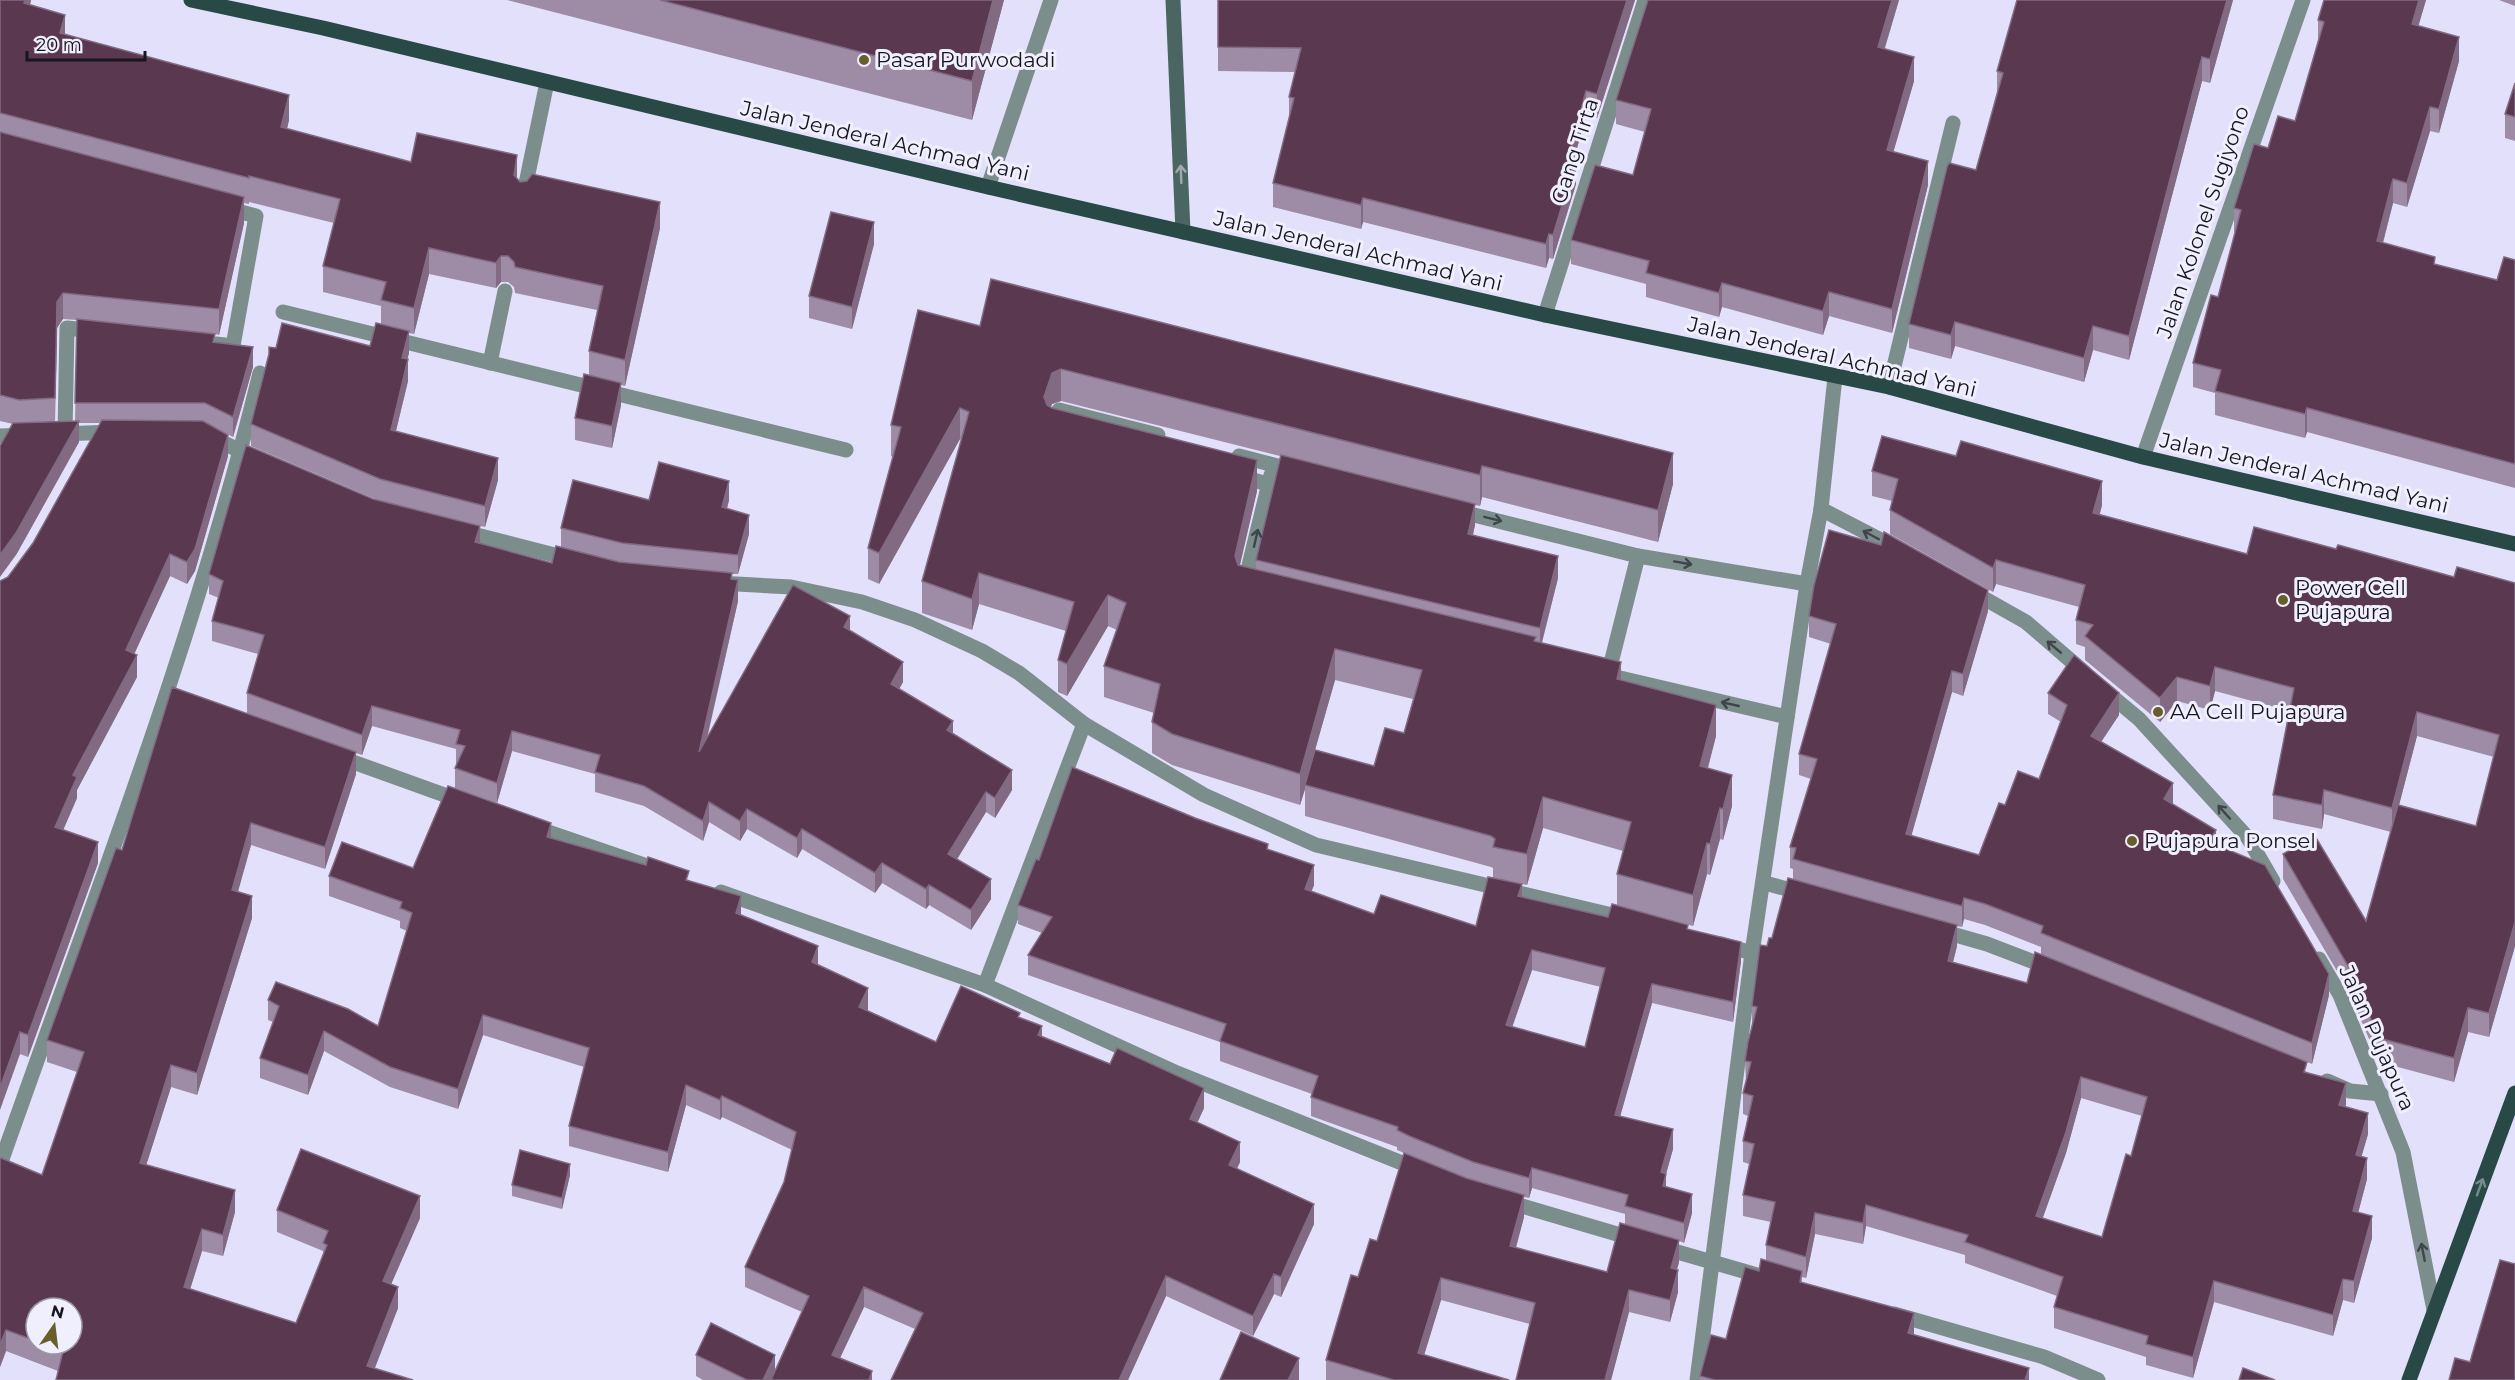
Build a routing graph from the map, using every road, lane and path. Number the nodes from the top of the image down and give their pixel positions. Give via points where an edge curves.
1 (191, 0) edge
2 (1052, 0) edge
3 (1173, 0) edge
4 (1645, 0) edge
5 (2303, 0) edge
6 (547, 82) junction
7 (1953, 123) dead end
8 (988, 187) junction
9 (523, 198) edge
10 (211, 204) edge
11 (1183, 232) junction
12 (505, 291) dead end
13 (283, 312) dead end
14 (1545, 315) junction
15 (115, 333) edge
16 (198, 342) edge
17 (490, 363) junction
18 (260, 373) dead end
19 (1835, 377) junction
20 (1889, 387) junction
21 (96, 432) junction
22 (129, 432) edge
23 (65, 433) junction
24 (194, 433) edge
25 (1065, 433) edge
26 (0, 436) edge
27 (1172, 439) edge
28 (846, 450) dead end
29 (85, 452) edge
30 (241, 452) junction
31 (1228, 453) edge
32 (2143, 457) junction
33 (1273, 465) junction
34 (273, 466) edge
35 (1223, 472) edge
36 (1307, 473) edge
37 (1268, 484) junction
38 (1444, 507) edge
39 (1821, 509) junction
40 (446, 528) edge
41 (2515, 544) edge
42 (1910, 555) edge
43 (1638, 556) junction
44 (585, 563) edge
45 (698, 581) edge
46 (1958, 583) edge
47 (1807, 584) junction
48 (1262, 593) edge
49 (1585, 670) edge
50 (1608, 675) junction
51 (1787, 717) junction
52 (1083, 724) junction
53 (320, 750) edge
54 (474, 805) edge
55 (518, 821) edge
56 (672, 875) edge
57 (1765, 883) junction
58 (706, 887) edge
59 (2282, 897) edge
60 (1820, 898) edge
61 (1645, 923) edge
62 (1920, 926) edge
63 (1709, 941) edge
64 (2311, 946) edge
65 (1752, 953) junction
66 (2064, 974) edge
67 (985, 985) junction
68 (2315, 1076) edge
69 (2515, 1092) edge
70 (2381, 1094) junction
71 (0, 1166) edge
72 (1427, 1173) edge
73 (1492, 1197) edge
74 (1713, 1263) junction
75 (1782, 1282) edge
76 (2434, 1310) junction
77 (1884, 1312) edge
78 (1697, 1380) edge
79 (2098, 1380) edge
80 (2409, 1380) edge

1 - 6 main road, Jalan Jenderal Achmad Yani
2 - 8 street
11 -> 3 main road
4 - 14 street, Gang Tirta
5 - 32 street, Jalan Kolonel Sugiyono
6 - 8 main road, Jalan Jenderal Achmad Yani
6 - 9 street
7 - 20 street
8 - 11 main road, Jalan Jenderal Achmad Yani
10 - 16 street via 256,216 233,345
11 - 14 main road, Jalan Jenderal Achmad Yani
12 - 17 street
13 - 17 street
14 - 19 main road, Jalan Jenderal Achmad Yani
15 - 23 street via 68,328
17 - 28 street
18 - 30 street
19 - 20 main road, Jalan Jenderal Achmad Yani
19 - 39 street
20 - 32 main road, Jalan Jenderal Achmad Yani
21 - 22 street
21 - 23 street
21 - 29 street
23 - 26 street
24 - 30 street via 205,433
25 - 27 street via 1054,430 1059,410
30 - 34 street
30 - 71 street via 173,697
31 - 33 street
32 - 41 main road, Jalan Jenderal Achmad Yani
33 - 36 street
33 - 37 street
35 - 37 street
48 -> 37 street via 1244,589
38 -> 43 street
42 -> 39 street
39 - 47 street
40 - 44 street
43 -> 47 street
43 - 50 street
45 - 52 street via 790,587 862,602 915,620 1019,673
59 -> 46 street via 2248,838 2139,719 2026,622
47 - 51 street
49 - 50 street
51 -> 50 street
51 - 57 street
52 - 61 street via 1204,795 1316,845
52 - 67 street
53 - 54 street
55 - 56 street
57 - 60 street
57 - 65 street
58 - 67 street
62 - 66 street via 1987,944
63 - 65 street
64 - 70 street, Jalan Pujapura via 2340,995
65 - 74 street
67 - 72 street via 1177,1073
68 - 70 street via 2350,1090
76 -> 69 main road
76 -> 70 street, Jalan Pujapura via 2403,1152
73 - 74 street
74 - 75 street
74 - 78 street
76 - 80 main road
77 - 79 street via 2044,1357

